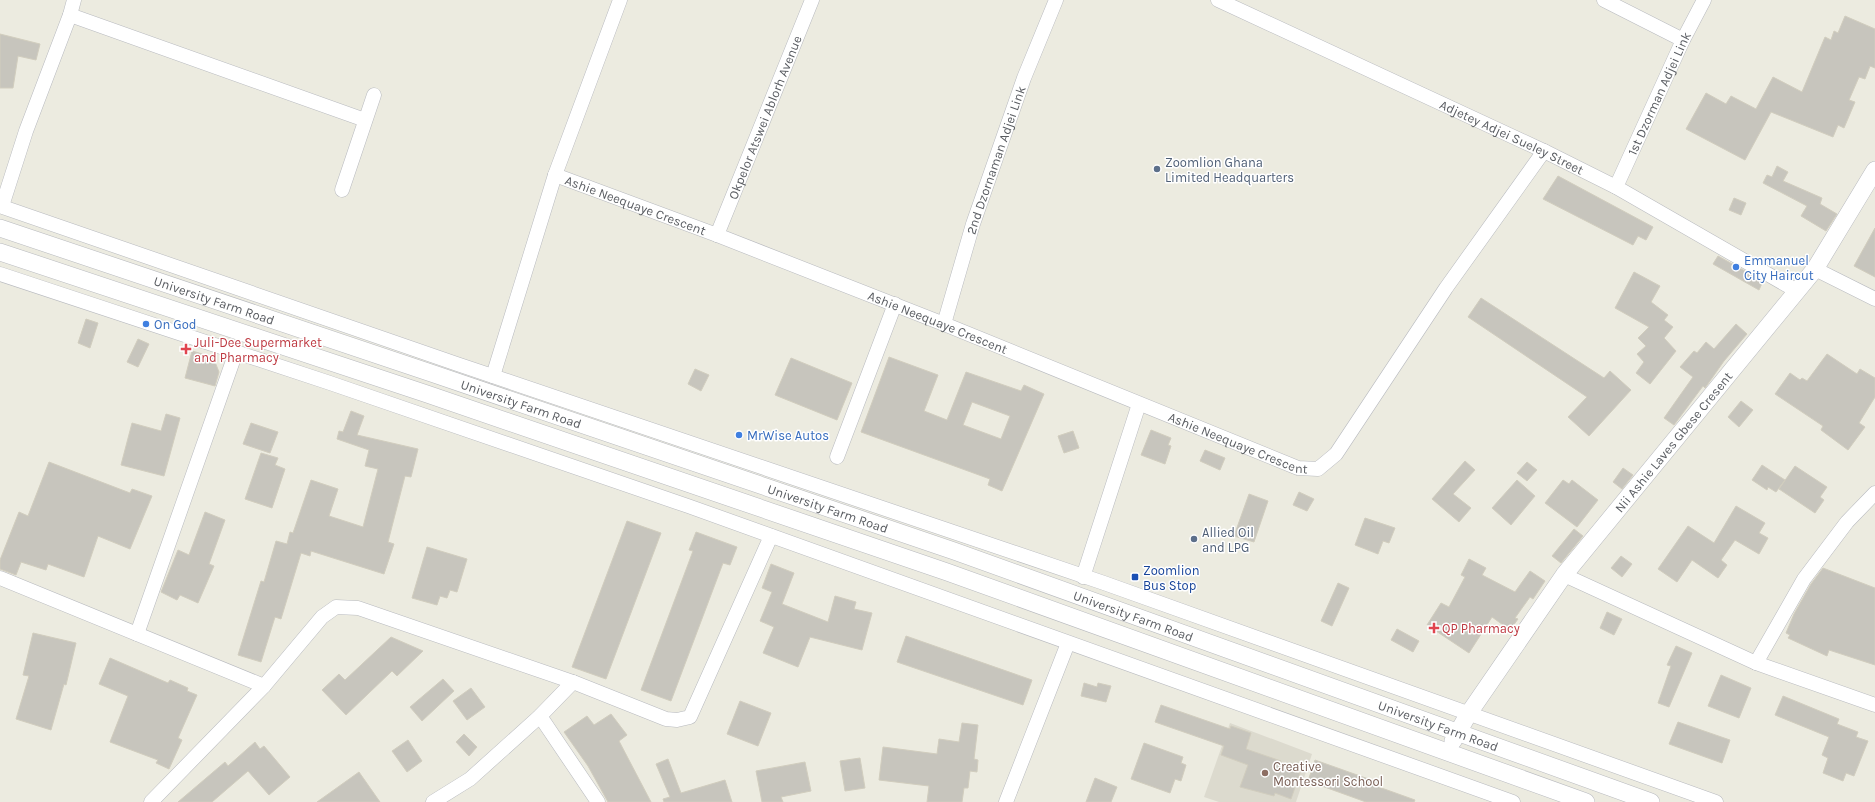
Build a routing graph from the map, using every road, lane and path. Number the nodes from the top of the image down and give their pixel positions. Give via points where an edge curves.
1 (74, 0) edge
2 (620, 0) edge
3 (812, 0) edge
4 (1056, 0) edge
5 (1218, 0) edge
6 (1604, 0) edge
7 (1704, 0) edge
8 (70, 15) junction
9 (1683, 40) junction
10 (374, 95) dead end
11 (365, 120) junction
12 (1544, 151) junction
13 (1875, 170) edge
14 (555, 175) junction
15 (1616, 187) junction
16 (342, 190) dead end
17 (1, 206) edge
18 (0, 228) edge
19 (717, 235) junction
20 (0, 252) edge
21 (1815, 269) junction
22 (0, 274) edge
23 (1797, 292) junction
24 (1875, 299) edge
25 (895, 304) junction
26 (944, 324) junction
27 (236, 352) junction
28 (493, 376) junction
29 (1139, 404) junction
30 (837, 457) dead end
31 (1875, 493) edge
32 (771, 536) junction
33 (1564, 575) junction
34 (1083, 577) junction
35 (0, 582) edge
36 (137, 634) junction
37 (1068, 643) junction
38 (1756, 663) junction
39 (573, 682) junction
40 (264, 686) junction
41 (1875, 705) edge
42 (1469, 713) junction
43 (540, 716) junction
44 (1458, 733) junction
45 (1448, 752) junction
46 (151, 802) edge
47 (433, 802) edge
48 (598, 802) edge
49 (1006, 802) edge
50 (1513, 802) edge
51 (1586, 802) edge
52 (1651, 802) edge
53 (1716, 802) edge

1 - 8 street
2 - 14 street
3 - 19 street, Okpelor Atswei Ablorh Avenue
4 - 26 street, 2nd Dzornaman Adjei Link via 1024,78 973,224
5 - 12 street, Adjetey Adjei Sueley Street
6 - 9 street
7 - 9 street, 1st Dzorman Adjei Link
8 - 11 street
8 - 17 street
9 - 15 street, 1st Dzorman Adjei Link
10 - 11 street
11 - 16 street
12 - 15 street, Adjetey Adjei Sueley Street
12 - 29 street, Ashie Neequaye Crescent via 1446,288 1336,454 1318,469 1298,468
13 - 21 street, Nii Ashie Laves Gbese Cresent
14 - 19 street, Ashie Neequaye Crescent
14 - 28 street
15 - 23 street, Adjetey Adjei Sueley Street
17 - 28 street
18 - 44 street, University Farm Road via 946,549
19 - 25 street, Ashie Neequaye Crescent
20 - 45 street, University Farm Road via 427,394 939,570
21 - 23 street, Nii Ashie Laves Gbese Cresent
21 - 24 street
22 - 27 street
23 - 33 street, Nii Ashie Laves Gbese Cresent
25 - 26 street, Ashie Neequaye Crescent
25 - 30 street
26 - 29 street, Ashie Neequaye Crescent
27 - 32 street
27 - 36 street
28 - 34 street
29 - 34 street
31 - 38 street via 1846,522 1804,579
32 - 37 street
32 - 39 street via 690,717 666,720
33 - 38 street
33 - 42 street, Nii Ashie Laves Gbese Cresent
34 - 42 street
35 - 36 street
36 - 40 street
37 - 49 street
37 - 50 street
38 - 41 street
39 - 40 street via 358,608 336,607 322,617
39 - 43 street
40 - 46 street
42 - 44 street, Nii Ashie Laves Gbese Cresent
42 - 53 street
43 - 47 street via 470,779
43 - 48 street
44 - 45 street, Nii Ashie Laves Gbese Cresent
44 - 52 street, University Farm Road
45 - 51 street, University Farm Road

